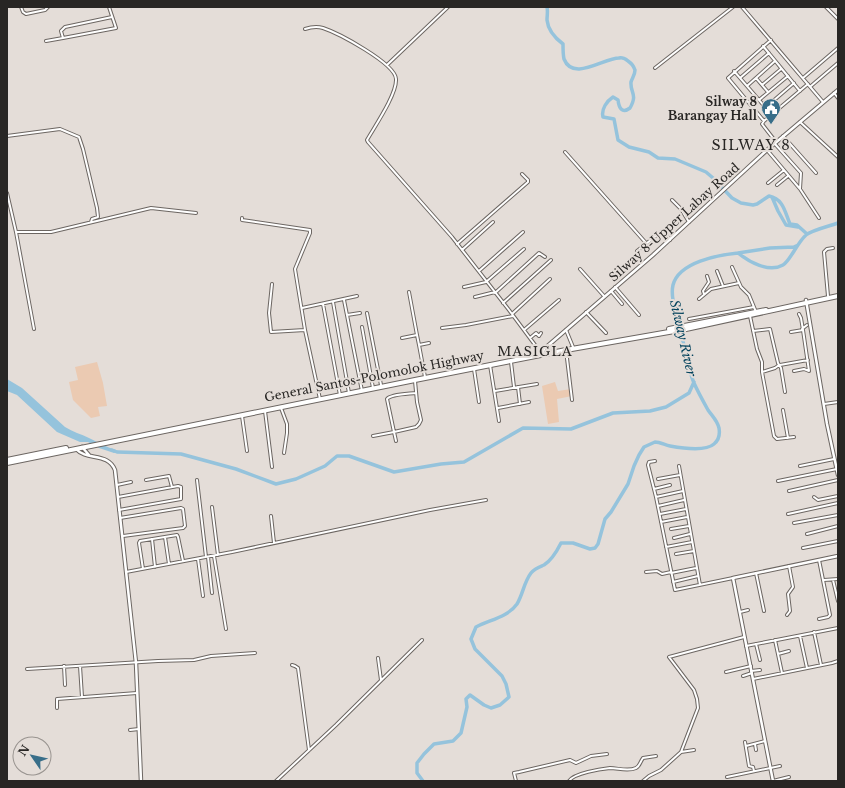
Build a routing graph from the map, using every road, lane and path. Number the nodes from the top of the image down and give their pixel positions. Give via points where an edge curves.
1 (21, 7) edge
2 (48, 7) edge
3 (110, 7) edge
4 (448, 7) edge
5 (733, 7) edge
6 (742, 7) edge
7 (826, 7) edge
8 (112, 17) junction
9 (838, 19) edge
10 (305, 29) dead end
11 (63, 38) junction
12 (771, 40) junction
13 (46, 41) dead end
14 (763, 46) junction
15 (838, 48) edge
16 (769, 53) junction
17 (775, 61) junction
18 (838, 64) edge
19 (387, 65) junction
20 (655, 68) dead end
21 (781, 69) junction
22 (734, 70) junction
23 (788, 76) junction
24 (740, 78) junction
25 (756, 78) junction
26 (803, 78) junction
27 (794, 83) junction
28 (762, 85) junction
29 (810, 85) junction
30 (747, 86) junction
31 (838, 90) edge
32 (800, 91) junction
33 (768, 92) junction
34 (834, 94) junction
35 (838, 98) edge
36 (759, 100) junction
37 (823, 102) junction
38 (765, 108) junction
39 (772, 115) junction
40 (764, 121) junction
41 (800, 122) junction
42 (7, 136) edge
43 (783, 136) junction
44 (775, 143) junction
45 (767, 150) junction
46 (565, 152) dead end
47 (838, 157) edge
48 (784, 170) junction
49 (816, 173) dead end
50 (522, 174) dead end
51 (788, 176) junction
52 (768, 183) dead end
53 (777, 186) dead end
54 (800, 189) junction
55 (7, 193) edge
56 (672, 200) dead end
57 (196, 214) dead end
58 (242, 218) dead end
59 (819, 218) dead end
60 (91, 222) junction
61 (493, 222) dead end
62 (689, 222) junction
63 (16, 232) junction
64 (523, 232) dead end
65 (670, 240) junction
66 (646, 243) junction
67 (457, 244) junction
68 (833, 248) dead end
69 (524, 249) dead end
70 (462, 250) junction
71 (637, 251) dead end
72 (545, 257) dead end
73 (551, 260) dead end
74 (732, 267) dead end
75 (580, 269) dead end
76 (478, 271) junction
77 (717, 271) dead end
78 (707, 276) dead end
79 (550, 279) dead end
80 (486, 282) junction
81 (739, 283) junction
82 (272, 284) dead end
83 (464, 286) dead end
84 (723, 286) junction
85 (615, 287) junction
86 (611, 290) junction
87 (409, 292) dead end
88 (495, 292) junction
89 (704, 294) junction
90 (838, 295) edge
91 (358, 296) dead end
92 (604, 296) junction
93 (828, 296) junction
94 (475, 297) dead end
95 (699, 299) dead end
96 (344, 300) junction
97 (559, 300) dead end
98 (806, 301) junction
99 (333, 302) junction
100 (503, 303) junction
101 (323, 304) junction
102 (622, 304) dead end
103 (302, 308) junction
104 (755, 310) junction
105 (586, 312) junction
106 (360, 313) dead end
107 (367, 314) dead end
108 (799, 314) dead end
109 (347, 315) junction
110 (513, 315) junction
111 (639, 315) dead end
112 (750, 316) junction
113 (689, 318) dead end
114 (807, 325) dead end
115 (362, 327) dead end
116 (442, 328) dead end
117 (686, 328) junction
118 (34, 329) dead end
119 (802, 329) junction
120 (305, 330) junction
121 (524, 330) junction
122 (566, 330) junction
123 (672, 330) junction
124 (753, 331) junction
125 (791, 332) dead end
126 (606, 333) dead end
127 (541, 334) dead end
128 (417, 335) junction
129 (402, 338) dead end
130 (530, 338) junction
131 (429, 343) dead end
132 (419, 345) junction
133 (573, 347) junction
134 (566, 350) junction
135 (541, 354) junction
136 (808, 360) junction
137 (510, 361) junction
138 (490, 365) junction
139 (779, 365) junction
140 (474, 369) junction
141 (794, 371) dead end
142 (762, 372) junction
143 (425, 376) junction
144 (415, 380) junction
145 (537, 384) dead end
146 (381, 385) junction
147 (518, 386) junction
148 (514, 387) junction
149 (373, 388) junction
150 (361, 390) junction
151 (494, 391) junction
152 (349, 392) junction
153 (785, 392) dead end
154 (416, 393) junction
155 (340, 394) junction
156 (320, 398) junction
157 (572, 400) dead end
158 (479, 402) dead end
159 (529, 402) dead end
160 (838, 402) edge
161 (520, 404) junction
162 (824, 404) junction
163 (280, 407) junction
164 (498, 408) junction
165 (265, 410) junction
166 (783, 410) dead end
167 (242, 414) junction
168 (499, 421) dead end
169 (394, 432) junction
170 (373, 436) dead end
171 (794, 437) dead end
172 (788, 438) junction
173 (396, 440) dead end
174 (103, 442) junction
175 (86, 446) junction
176 (76, 448) junction
177 (247, 451) dead end
178 (284, 453) dead end
179 (90, 456) junction
180 (834, 459) junction
181 (7, 460) edge
182 (655, 461) dead end
183 (7, 463) edge
184 (679, 466) dead end
185 (800, 466) dead end
186 (272, 467) dead end
187 (837, 469) junction
188 (680, 474) junction
189 (838, 475) edge
190 (658, 479) dead end
191 (146, 480) dead end
192 (197, 480) dead end
193 (838, 480) edge
194 (778, 481) dead end
195 (131, 482) dead end
196 (117, 485) junction
197 (670, 486) dead end
198 (172, 487) junction
199 (654, 489) junction
200 (683, 491) junction
201 (789, 491) dead end
202 (838, 496) edge
203 (656, 497) junction
204 (118, 498) junction
205 (814, 498) dead end
206 (486, 500) dead end
207 (685, 500) junction
208 (838, 503) edge
209 (658, 506) junction
210 (212, 507) dead end
211 (686, 508) junction
212 (119, 510) junction
213 (660, 514) junction
214 (788, 514) dead end
215 (838, 515) edge
216 (271, 516) dead end
217 (688, 517) junction
218 (120, 518) junction
219 (661, 522) junction
220 (794, 523) dead end
221 (689, 526) junction
222 (838, 526) edge
223 (671, 529) dead end
224 (691, 534) junction
225 (807, 534) dead end
226 (122, 536) junction
227 (165, 537) junction
228 (674, 538) dead end
229 (152, 539) junction
230 (838, 541) edge
231 (692, 542) junction
232 (274, 543) junction
233 (666, 547) junction
234 (803, 548) dead end
235 (694, 551) junction
236 (676, 554) dead end
237 (218, 555) junction
238 (214, 556) junction
239 (838, 556) edge
240 (207, 557) junction
241 (198, 559) junction
242 (819, 560) junction
243 (183, 561) junction
244 (169, 564) junction
245 (789, 566) junction
246 (155, 567) junction
247 (696, 568) junction
248 (143, 569) junction
249 (126, 572) junction
250 (646, 572) dead end
251 (756, 572) junction
252 (671, 573) junction
253 (698, 576) junction
254 (733, 578) junction
255 (838, 579) edge
256 (824, 580) junction
257 (833, 580) junction
258 (673, 582) junction
259 (700, 585) junction
260 (212, 593) dead end
261 (203, 596) dead end
262 (838, 601) edge
263 (748, 610) dead end
264 (764, 611) dead end
265 (740, 612) junction
266 (787, 615) dead end
267 (819, 619) dead end
268 (838, 628) edge
269 (226, 629) dead end
270 (814, 632) junction
271 (800, 636) junction
272 (744, 637) junction
273 (422, 640) dead end
274 (775, 640) junction
275 (756, 644) junction
276 (746, 646) junction
277 (789, 651) dead end
278 (255, 653) dead end
279 (778, 654) junction
280 (378, 658) dead end
281 (760, 660) dead end
282 (838, 661) edge
283 (136, 663) junction
284 (292, 665) dead end
285 (821, 665) junction
286 (64, 666) junction
287 (80, 666) junction
288 (750, 666) junction
289 (807, 668) junction
290 (27, 670) dead end
291 (760, 670) dead end
292 (726, 672) dead end
293 (752, 672) junction
294 (782, 673) junction
295 (743, 676) dead end
296 (753, 679) junction
297 (381, 680) junction
298 (65, 685) dead end
299 (137, 693) junction
300 (82, 697) junction
301 (57, 708) dead end
302 (139, 729) junction
303 (130, 730) dead end
304 (765, 741) junction
305 (746, 742) dead end
306 (755, 744) junction
307 (746, 746) junction
308 (309, 750) junction
309 (694, 750) dead end
310 (756, 750) dead end
311 (681, 752) junction
312 (607, 754) dead end
313 (656, 756) dead end
314 (780, 766) dead end
315 (770, 768) junction
316 (754, 771) junction
317 (728, 777) dead end
318 (789, 777) dead end
319 (141, 781) edge
320 (276, 781) edge
321 (516, 781) edge
322 (569, 781) edge
323 (643, 781) edge
324 (773, 781) edge

1 - 2 street via 22,12 26,14
3 - 8 street
4 - 19 street
5 - 20 street
6 - 12 street
7 - 9 street
8 - 11 street via 65,27 61,31
8 - 11 street via 116,28
10 - 19 street via 326,29
11 - 13 street
12 - 14 street
12 - 26 street
14 - 16 street
14 - 22 street
15 - 26 street
16 - 17 street
16 - 24 street
17 - 21 street
17 - 25 street
18 - 29 street
19 - 67 street via 394,73 396,82 390,100 367,140
21 - 23 street
21 - 28 street
22 - 24 street
22 - 40 street via 728,78
23 - 27 street
23 - 33 street
24 - 30 street
25 - 28 street
25 - 30 street
26 - 29 street
27 - 32 street
27 - 38 street
28 - 33 street
29 - 32 street
29 - 37 street
30 - 36 street
31 - 34 street, Silway 8-Upper Labay Road
32 - 39 street
33 - 36 street
34 - 35 street
34 - 37 street, Silway 8-Upper Labay Road
36 - 38 street
37 - 41 street, Silway 8-Upper Labay Road
38 - 39 street
39 - 40 street
40 - 44 street via 762,125
41 - 43 street, Silway 8-Upper Labay Road
41 - 47 street
42 - 60 street via 60,129 80,138 97,208 98,216
43 - 44 street, Silway 8-Upper Labay Road
43 - 49 street
44 - 45 street, Silway 8-Upper Labay Road
44 - 54 street via 801,173
45 - 48 street
45 - 62 street, Silway 8-Upper Labay Road
46 - 66 street
48 - 51 street
48 - 52 street
50 - 67 street via 528,182
51 - 53 street
51 - 54 street
54 - 59 street
55 - 63 street
56 - 62 street
57 - 60 street via 151,208
58 - 103 street via 310,230 295,267
60 - 63 street via 51,232
61 - 70 street
62 - 65 street, Silway 8-Upper Labay Road
63 - 118 street
64 - 76 street
65 - 66 street via 662,231
65 - 85 street, Silway 8-Upper Labay Road
66 - 71 street
67 - 70 street
68 - 93 street via 824,252
69 - 80 street
70 - 76 street
72 - 88 street via 540,253
73 - 100 street
74 - 81 street
75 - 92 street
76 - 80 street
77 - 84 street
78 - 89 street via 709,282 702,291
79 - 110 street
80 - 83 street
80 - 88 street
81 - 84 street
81 - 104 street via 742,290 749,295
82 - 120 street via 269,313 271,332
84 - 89 street
85 - 86 street, Silway 8-Upper Labay Road
85 - 111 street
86 - 92 street, Silway 8-Upper Labay Road
86 - 102 street
87 - 128 street
88 - 94 street
88 - 100 street
89 - 95 street
90 - 93 highway
90 - 98 highway
91 - 96 street
92 - 105 street, Silway 8-Upper Labay Road
93 - 98 highway
96 - 99 street
96 - 109 street
97 - 121 street
98 - 104 highway
98 - 112 highway
98 - 162 street
99 - 101 street
99 - 152 street
100 - 110 street
101 - 103 street
101 - 155 street
103 - 120 street
104 - 113 street
104 - 117 highway
105 - 122 street, Silway 8-Upper Labay Road
105 - 126 street
106 - 109 street
107 - 146 street
108 - 119 street
109 - 150 street
110 - 116 street
110 - 121 street
112 - 117 highway
112 - 124 street
114 - 119 street
115 - 149 street
117 - 123 highway
119 - 125 street
119 - 136 street
120 - 156 street
121 - 130 street
122 - 133 street
122 - 135 street, Silway 8-Upper Labay Road
123 - 133 highway, General Santos-Polomolok Highway
123 - 134 highway
124 - 139 street via 770,329
124 - 142 street via 762,362
127 - 130 street
128 - 129 street
128 - 132 street
130 - 135 street
131 - 132 street
132 - 143 street
133 - 135 highway, General Santos-Polomolok Highway
134 - 135 highway
134 - 157 street
135 - 137 highway
135 - 143 highway, General Santos-Polomolok Highway
136 - 139 street
136 - 141 street via 810,372 804,369
137 - 138 highway
137 - 148 street
138 - 140 highway
138 - 151 street
139 - 142 street
139 - 153 street
140 - 144 highway
140 - 158 street
142 - 172 street via 774,436 777,439
143 - 146 highway, General Santos-Polomolok Highway
144 - 149 highway
144 - 154 street
145 - 147 street
146 - 149 highway, General Santos-Polomolok Highway
147 - 148 street
147 - 161 street
148 - 151 street
149 - 150 highway
150 - 152 highway
151 - 164 street
152 - 155 highway
154 - 169 street via 419,424
154 - 169 street via 387,398
155 - 156 highway
156 - 163 highway
156 - 174 highway, General Santos-Polomolok Highway
159 - 161 street
160 - 162 street
161 - 164 street
162 - 180 street
163 - 165 highway
163 - 178 street via 287,424
164 - 168 street
165 - 167 highway
165 - 186 street
166 - 172 street
167 - 174 highway
167 - 177 street
169 - 170 street
169 - 173 street
171 - 172 street
174 - 175 highway
175 - 176 highway
175 - 179 street
175 - 181 highway
176 - 179 street
176 - 183 highway
179 - 196 street via 103,458 112,463
180 - 185 street
180 - 187 street
182 - 199 street via 648,464
184 - 188 street
187 - 189 street
187 - 194 street
188 - 190 street
188 - 200 street
191 - 198 street via 169,476
192 - 240 street
193 - 201 street
195 - 196 street
196 - 204 street
197 - 199 street
198 - 204 street
198 - 212 street via 181,487 182,499
199 - 203 street
200 - 203 street
200 - 207 street
202 - 205 street via 818,500
203 - 209 street
204 - 212 street
206 - 232 street
207 - 209 street
207 - 211 street
208 - 214 street
209 - 213 street
210 - 237 street
211 - 213 street
211 - 217 street
212 - 218 street
213 - 219 street
215 - 220 street
216 - 232 street
217 - 219 street
217 - 221 street
218 - 226 street
218 - 226 street via 184,509 183,528
219 - 233 street
221 - 223 street
221 - 224 street
222 - 225 street
224 - 228 street
224 - 231 street
226 - 249 street
227 - 229 street
227 - 243 street via 178,536
227 - 244 street
229 - 246 street
229 - 248 street via 139,542
230 - 234 street
231 - 233 street
231 - 235 street
232 - 237 street
233 - 252 street
235 - 236 street
235 - 247 street
237 - 238 street
238 - 240 street
238 - 269 street
239 - 242 street
240 - 241 street
240 - 260 street
241 - 243 street
241 - 261 street
242 - 245 street
242 - 256 street
243 - 244 street
244 - 246 street
245 - 251 street
245 - 266 street via 793,587 788,594 790,611
246 - 248 street
247 - 252 street
247 - 253 street
248 - 249 street
249 - 283 street
250 - 252 street
251 - 254 street
251 - 264 street
252 - 258 street
253 - 258 street
253 - 259 street
254 - 259 street
254 - 265 street
255 - 257 street
256 - 257 street
256 - 267 street via 830,614
257 - 262 street
258 - 259 street via 675,590
263 - 265 street
265 - 272 street
268 - 270 street
270 - 271 street
270 - 285 street
271 - 274 street
271 - 289 street
272 - 276 street
272 - 311 street via 669,657 694,690 698,704
273 - 297 street
274 - 275 street
274 - 279 street
275 - 276 street
275 - 281 street
276 - 288 street
277 - 279 street
278 - 283 street
279 - 294 street
280 - 297 street
282 - 285 street
283 - 287 street
283 - 299 street
284 - 308 street via 298,668
285 - 289 street
286 - 287 street
286 - 290 street
286 - 298 street
287 - 300 street
288 - 292 street
288 - 293 street
289 - 294 street
291 - 293 street
293 - 295 street
293 - 296 street
294 - 296 street
296 - 304 street
297 - 308 street
299 - 300 street
299 - 302 street
300 - 301 street via 57,699
302 - 303 street
302 - 319 street
304 - 306 street
304 - 315 street
305 - 307 street
306 - 307 street
306 - 310 street
307 - 316 street via 749,766 753,767
308 - 320 street
309 - 311 street
311 - 323 street via 661,770
312 - 321 street via 591,756 576,763 570,760 514,773
313 - 322 street via 643,758 635,769 609,768 577,774
314 - 315 street
315 - 316 street
315 - 324 street
316 - 317 street
318 - 324 street

